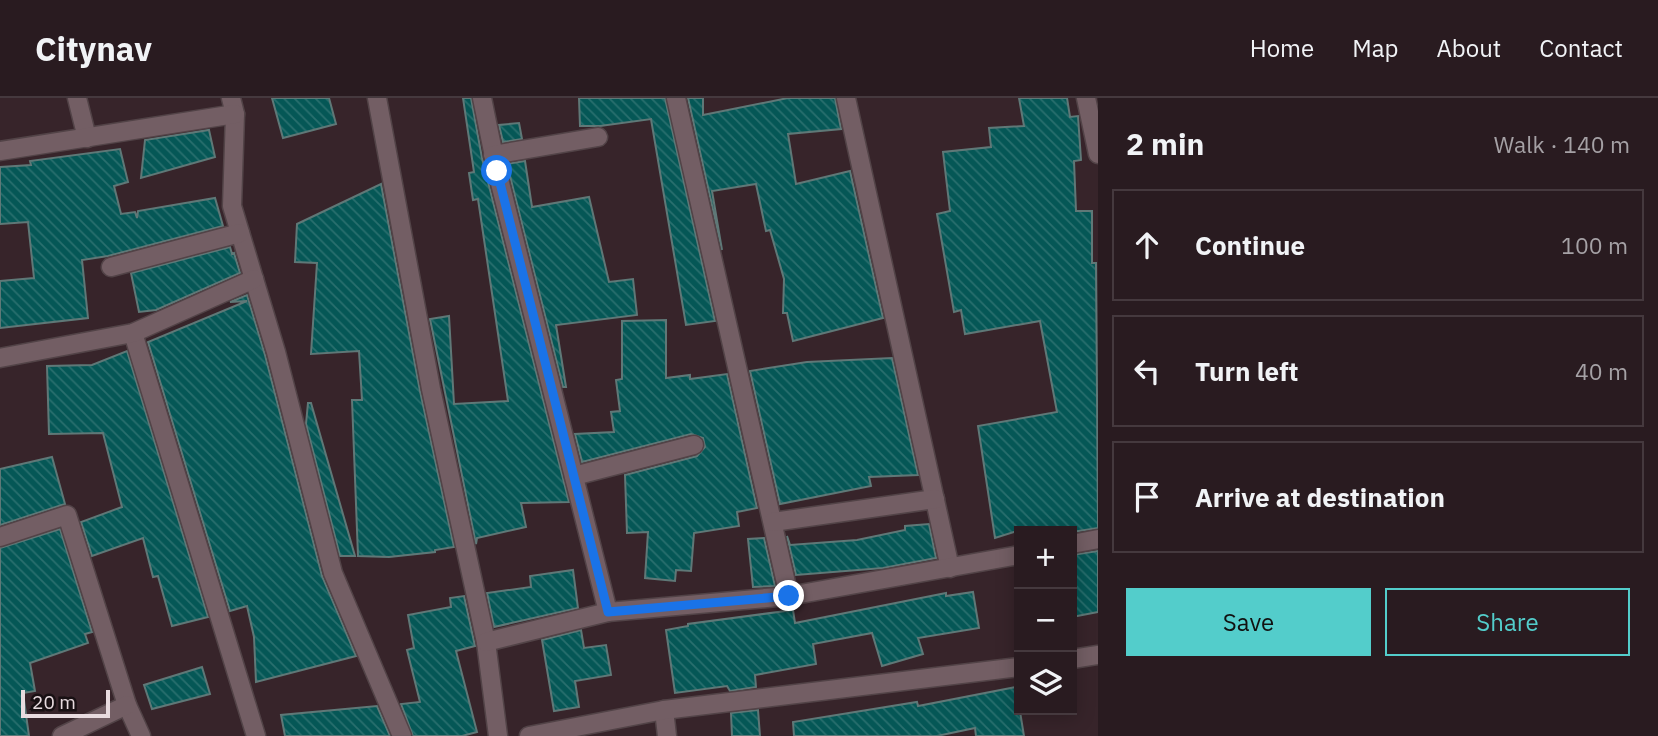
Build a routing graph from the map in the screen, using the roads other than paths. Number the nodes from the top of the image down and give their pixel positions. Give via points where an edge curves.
1 (77, 98) edge
2 (377, 98) edge
3 (482, 98) edge
4 (676, 98) edge
5 (846, 98) edge
6 (1086, 98) edge
7 (233, 106) edge
8 (598, 137) dead end
9 (87, 138) junction
10 (0, 151) edge
11 (1098, 154) edge
12 (494, 155) junction
13 (240, 233) junction
14 (111, 267) dead end
15 (254, 279) junction
16 (133, 333) junction
17 (0, 358) edge
18 (694, 445) dead end
19 (574, 476) junction
20 (935, 499) junction
21 (773, 522) junction
22 (0, 537) edge
23 (1098, 539) edge
24 (1077, 543) edge
25 (1014, 556) edge
26 (950, 568) junction
27 (789, 596) junction
28 (608, 612) junction
29 (486, 642) junction
30 (1098, 655) edge
31 (1077, 658) edge
32 (1014, 668) edge
33 (127, 705) junction
34 (664, 710) junction
35 (62, 736) edge
36 (141, 736) edge
37 (256, 736) edge
38 (402, 736) edge
39 (498, 736) edge
40 (529, 736) edge
41 (667, 736) edge

1 - 9 street
2 - 29 street via 431,389
3 - 12 street
4 - 21 street
5 - 20 street
6 - 11 street
7 - 9 street
7 - 13 street via 232,206
8 - 12 street
9 - 10 street
12 - 19 street
13 - 14 street
13 - 15 street
15 - 16 street
15 - 38 street via 333,573
16 - 17 street
16 - 37 street
18 - 19 street
19 - 28 street
20 - 21 street
20 - 26 street
21 - 27 street
22 - 33 street via 68,515
23 - 24 street
25 - 26 street
26 - 27 street
27 - 28 street
28 - 29 street
29 - 39 street
30 - 31 street
32 - 34 street
33 - 35 street
33 - 36 street
34 - 40 street
34 - 41 street

